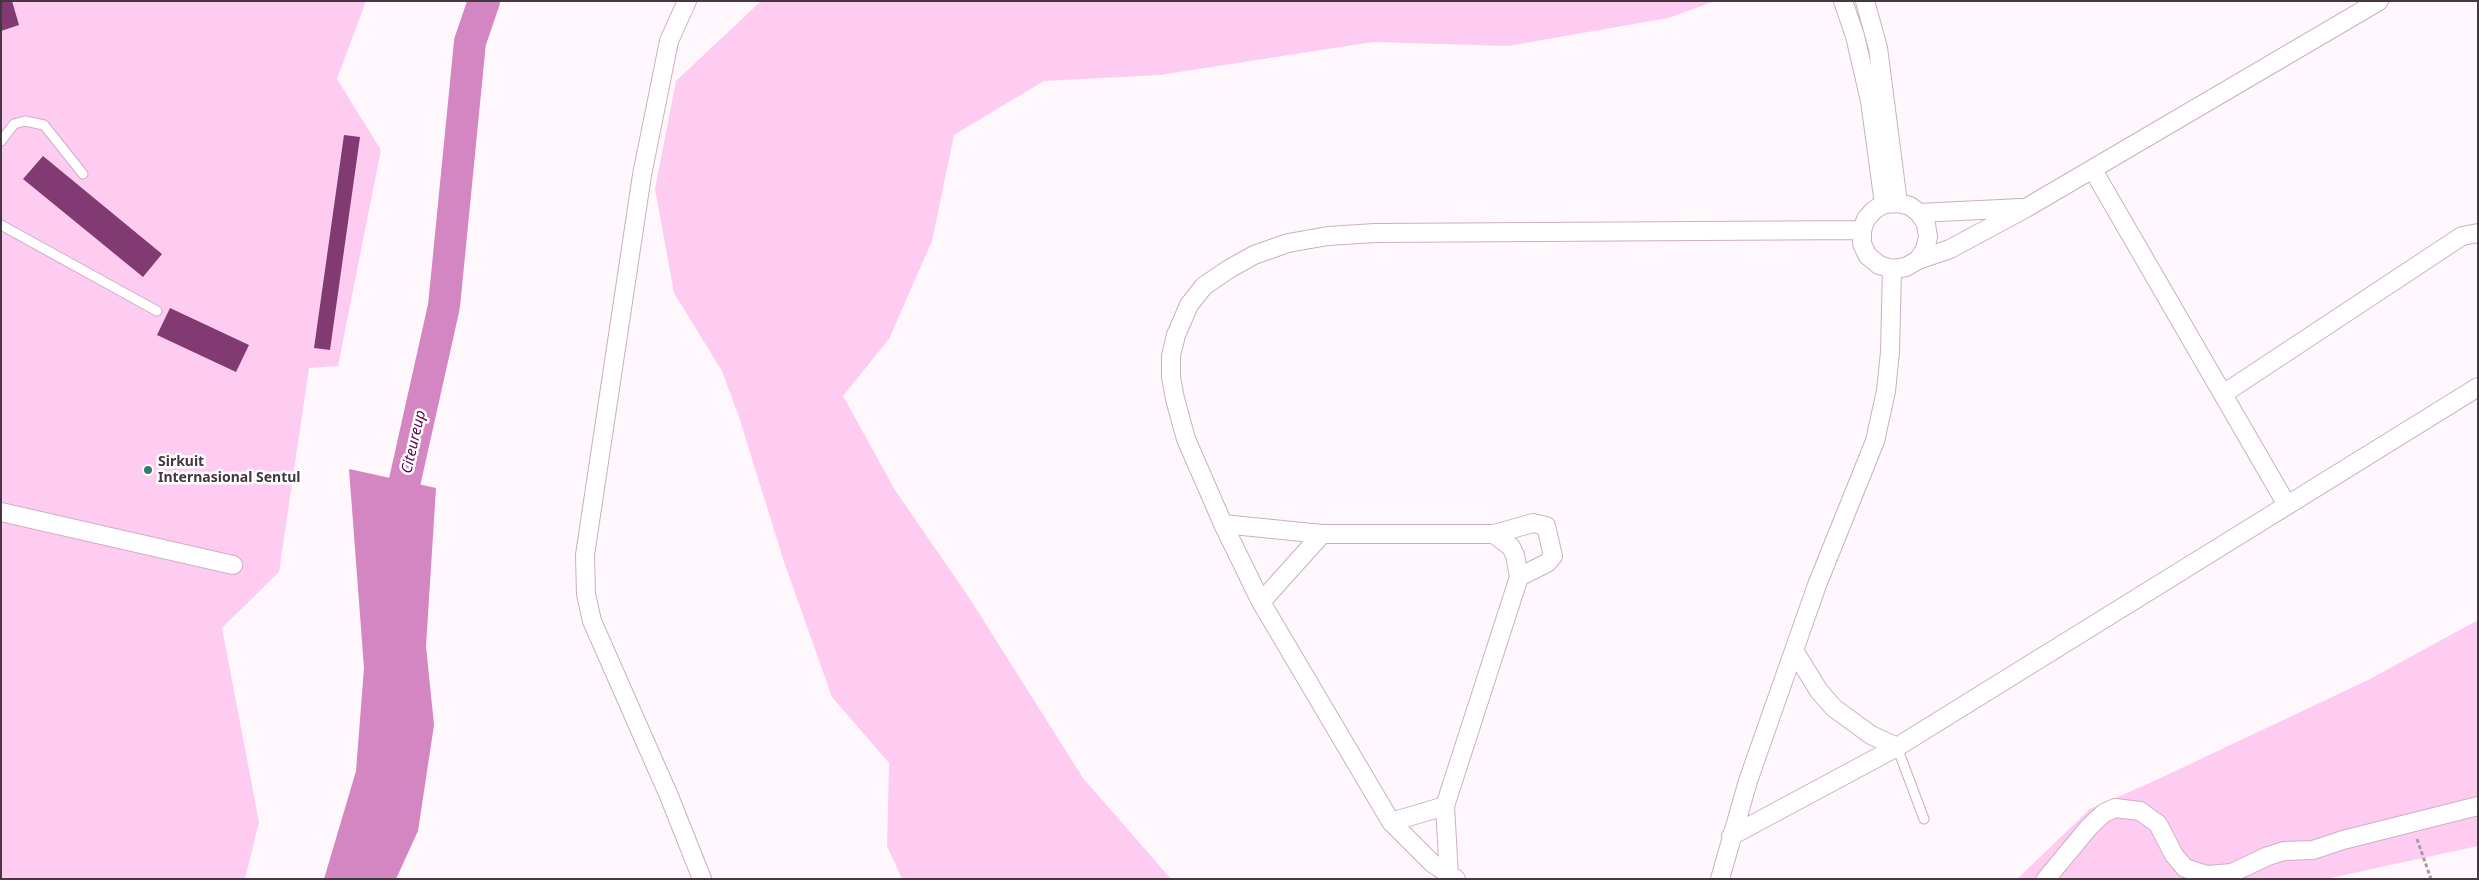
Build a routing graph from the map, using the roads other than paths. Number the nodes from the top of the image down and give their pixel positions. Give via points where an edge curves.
1 (686, 1) edge
2 (1844, 1) edge
3 (1865, 1) edge
4 (2379, 1) edge
5 (1, 141) edge
6 (2093, 170) junction
7 (83, 174) dead end
8 (1891, 204) junction
9 (2026, 208) junction
10 (1919, 213) junction
11 (1, 224) edge
12 (1862, 230) junction
13 (2478, 232) edge
14 (1918, 260) junction
15 (1892, 269) junction
16 (157, 311) dead end
17 (2478, 387) edge
18 (2223, 394) junction
19 (2287, 505) junction
20 (1, 512) edge
21 (1223, 524) junction
22 (1322, 534) junction
23 (1494, 534) junction
24 (233, 565) dead end
25 (1519, 577) junction
26 (1261, 602) junction
27 (1795, 652) junction
28 (1897, 747) junction
29 (1445, 806) junction
30 (2478, 806) edge
31 (1924, 819) dead end
32 (1391, 822) junction
33 (1731, 836) junction
34 (1452, 877) edge
35 (702, 879) edge
36 (1720, 879) edge
37 (2046, 879) edge

1 - 35 street via 669,41 642,175 585,555 586,594 592,622
2 - 8 street via 1855,36
3 - 8 street via 1878,48
4 - 6 street
5 - 7 lane via 14,124 25,121 44,125
6 - 9 street
6 - 18 street
8 - 10 street via 1910,206
8 - 12 street via 1874,210
9 - 10 street
9 - 14 street via 1950,249
10 - 14 street via 1926,224 1928,237
11 - 16 lane
12 - 15 street via 1862,244 1868,256 1879,265
12 - 21 street via 1375,234 1328,236 1288,243 1254,255 1204,286 1189,305 1171,356 1175,399 1186,439
13 - 18 street via 2462,236
14 - 15 street via 1906,267
15 - 27 street via 1886,391 1874,441 1817,585
17 - 19 street
18 - 19 street
19 - 28 street
20 - 24 street
21 - 22 street
21 - 26 street
22 - 23 street
22 - 26 street
23 - 25 street via 1512,547
23 - 25 street via 1532,523 1546,526 1553,556 1547,563
25 - 29 street
26 - 32 street
27 - 28 street via 1819,691 1834,708 1871,735
27 - 33 street
28 - 31 lane
28 - 33 street
29 - 32 street
29 - 34 street
30 - 37 street via 2313,850 2284,851 2232,873 2207,875 2184,868 2158,824 2140,811 2115,808 2090,826
32 - 34 street via 1410,843
33 - 36 street

